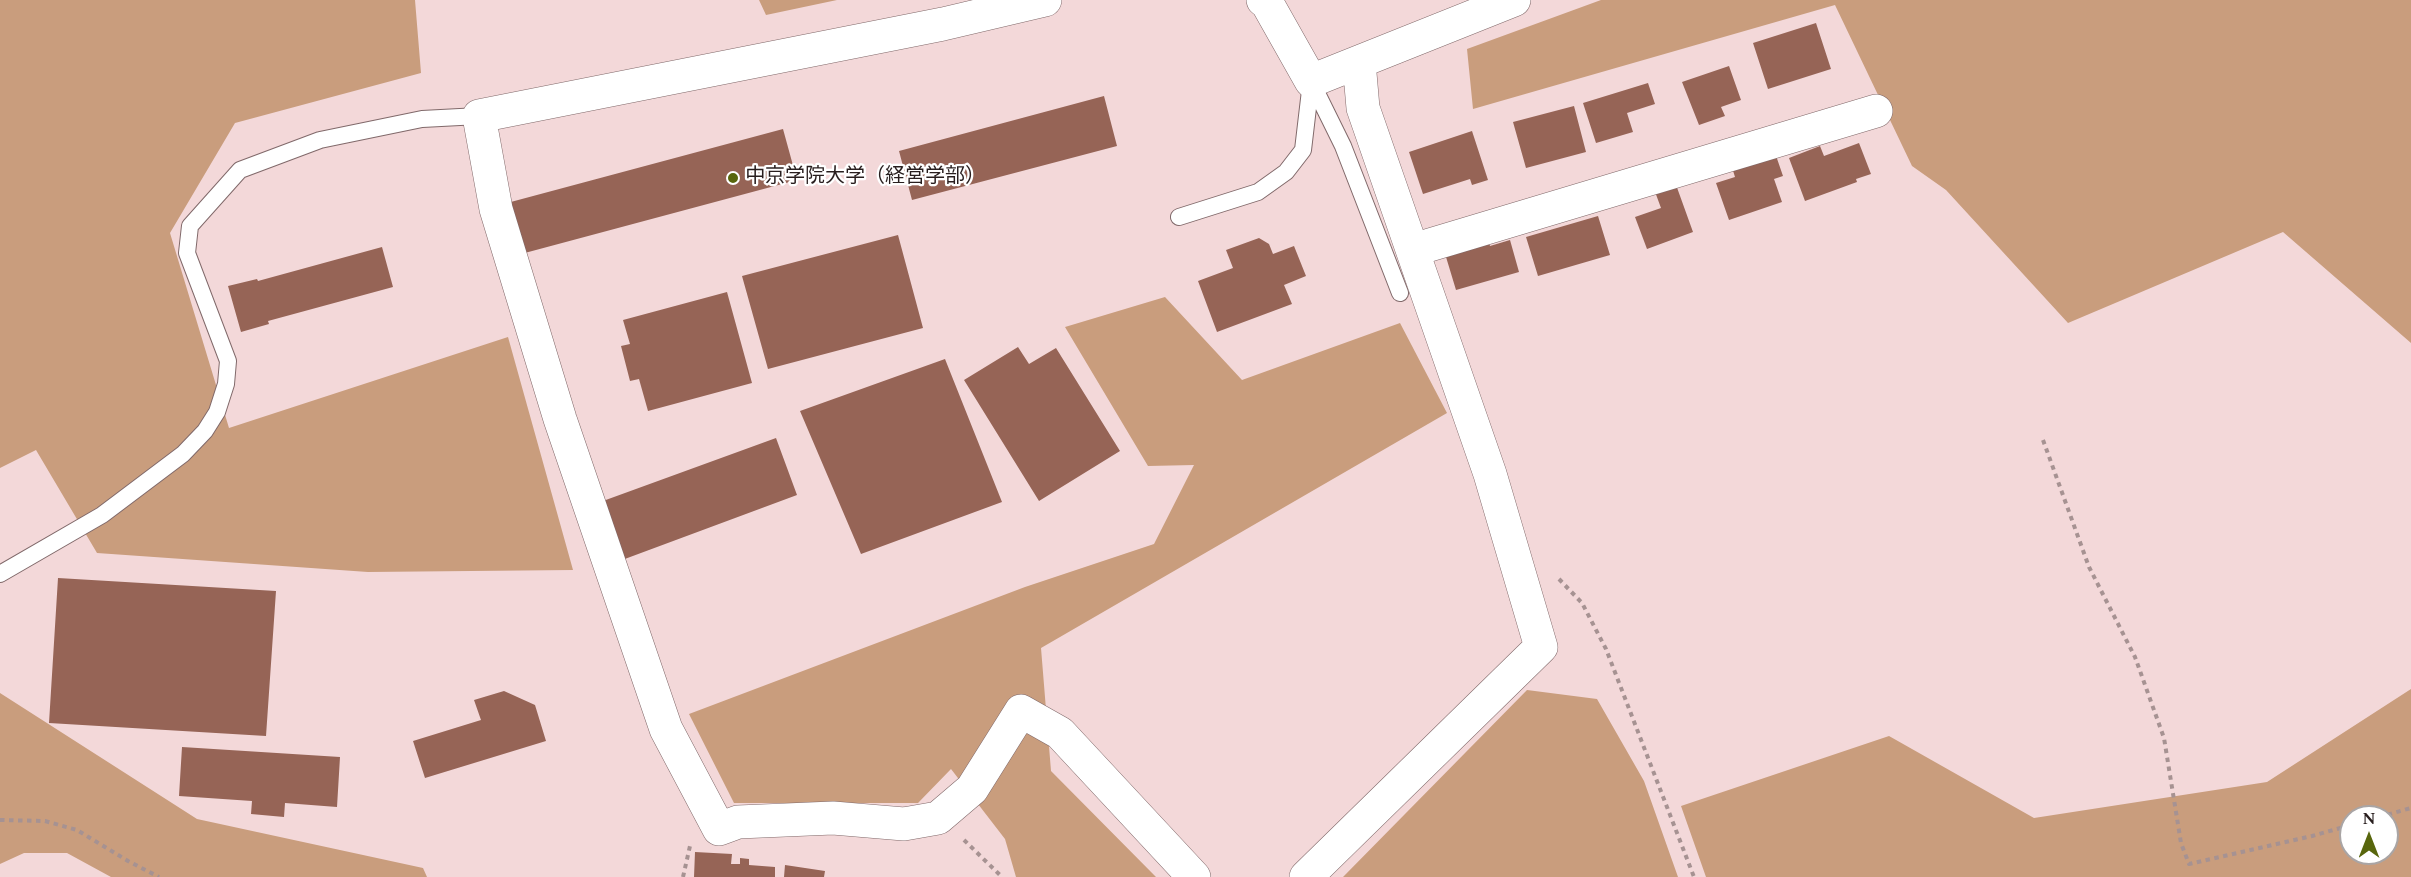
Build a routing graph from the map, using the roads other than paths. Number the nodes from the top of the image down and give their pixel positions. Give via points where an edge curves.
1 (1045, 0) edge
2 (1263, 0) edge
3 (1514, 0) edge
4 (1359, 62) junction
5 (1311, 81) junction
6 (1876, 111) dead end
7 (479, 116) junction
8 (1179, 217) dead end
9 (1413, 250) junction
10 (1400, 293) dead end
11 (0, 574) edge
12 (1194, 877) edge
13 (1306, 877) edge

1 - 7 street via 943,24
2 - 5 street
3 - 4 street
4 - 5 street
4 - 9 street via 1363,108
5 - 8 lane via 1303,150 1286,172 1258,192
5 - 10 lane via 1343,146
6 - 9 street
7 - 11 lane via 422,119 320,140 240,170 190,226 187,253 228,361 226,384 206,431 174,461 102,515
7 - 12 street via 496,209 560,419 666,729 719,830 738,822 833,818 904,824 938,818 972,789 1021,711 1060,733
9 - 13 street via 1491,474 1541,647

